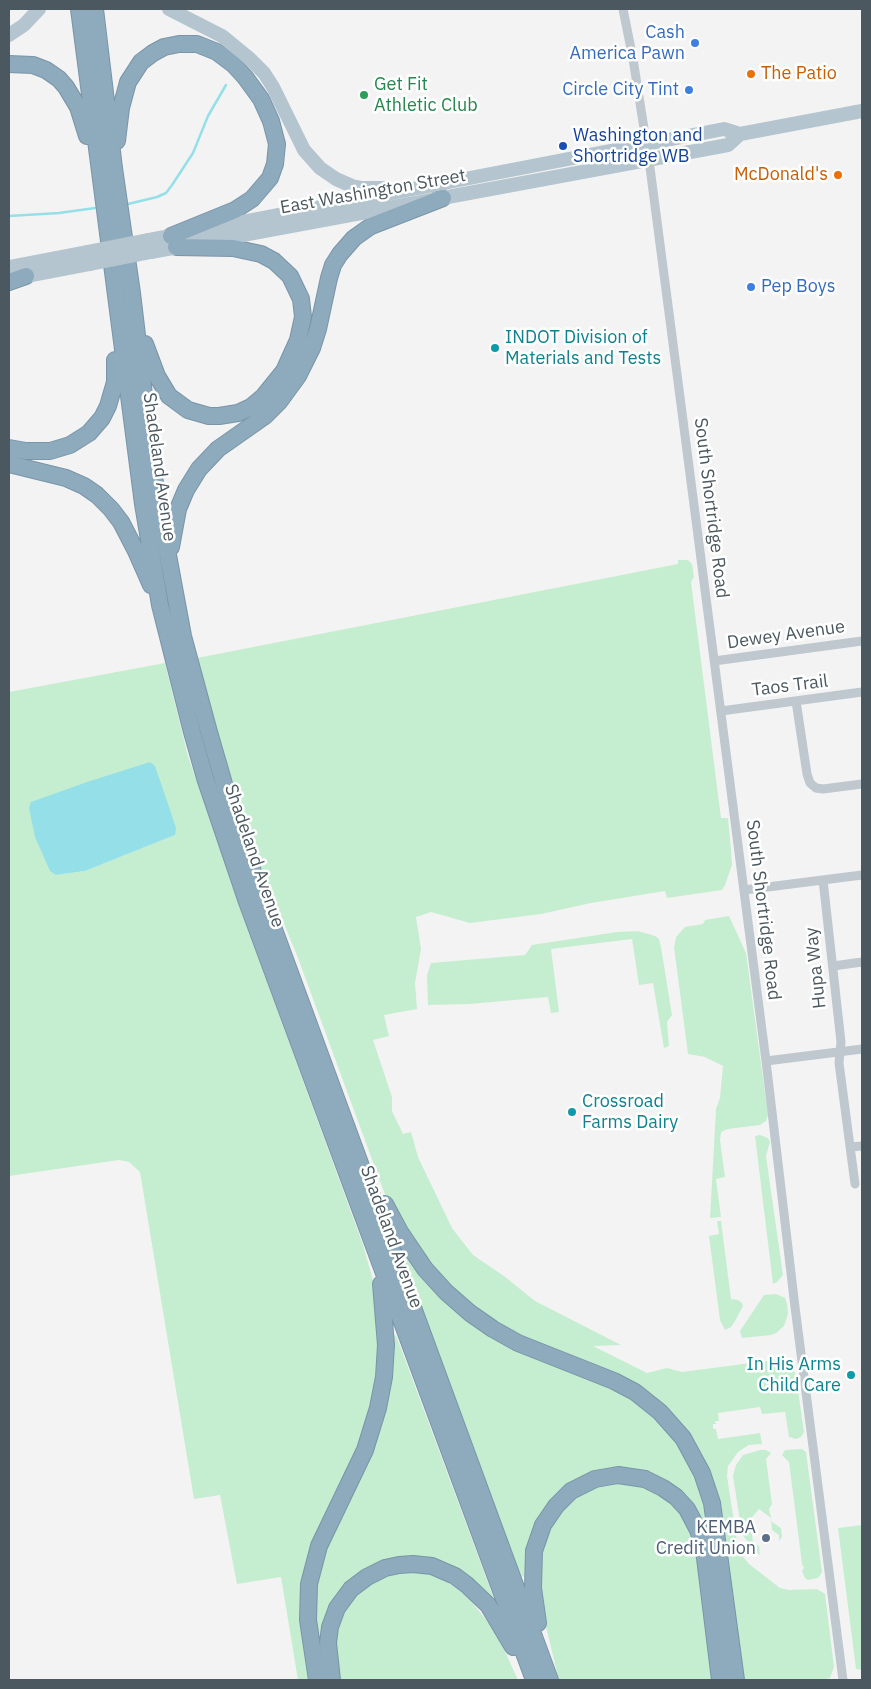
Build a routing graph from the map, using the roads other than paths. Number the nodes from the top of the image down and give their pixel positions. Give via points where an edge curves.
1 (39, 9) edge
2 (79, 9) edge
3 (95, 9) edge
4 (169, 9) edge
5 (622, 9) edge
6 (9, 35) edge
7 (9, 64) edge
8 (862, 111) edge
9 (740, 134) junction
10 (646, 144) junction
11 (648, 160) junction
12 (107, 171) junction
13 (407, 189) junction
14 (443, 198) junction
15 (174, 242) junction
16 (89, 258) junction
17 (9, 267) edge
18 (26, 276) joint
19 (9, 281) edge
20 (132, 293) junction
21 (116, 306) junction
22 (9, 448) edge
23 (9, 464) edge
24 (171, 574) junction
25 (160, 605) junction
26 (862, 641) edge
27 (714, 661) junction
28 (862, 692) edge
29 (796, 701) junction
30 (721, 711) junction
31 (862, 784) edge
32 (862, 875) edge
33 (823, 880) junction
34 (744, 890) junction
35 (862, 962) edge
36 (833, 966) junction
37 (862, 1049) edge
38 (840, 1052) junction
39 (766, 1061) junction
40 (862, 1146) edge
41 (850, 1147) junction
42 (356, 1152) junction
43 (855, 1184) dead end
44 (380, 1264) junction
45 (541, 1679) edge
46 (728, 1679) edge
47 (317, 1680) edge
48 (332, 1680) edge
49 (843, 1680) edge

1 - 6 main road
2 - 12 highway, Shadeland Avenue
3 - 12 highway, Shadeland Avenue
4 - 13 main road via 226,38 264,73 304,150 326,173 362,188
5 - 10 street, South Shortridge Road
7 - 12 highway via 42,69 59,79 81,115
8 - 9 main road, East Washington Street
9 - 10 main road, East Washington Street via 724,129
9 - 11 main road, East Washington Street via 728,145
10 - 11 street, South Shortridge Road
10 - 13 main road, East Washington Street
11 - 14 main road, East Washington Street
11 - 27 street, South Shortridge Road
12 - 15 highway via 124,93 134,70 146,57 167,46 197,44 217,52 233,64 261,99 273,126 277,152 273,172 246,204
12 - 20 highway, Shadeland Avenue
12 - 21 highway, Shadeland Avenue
13 - 15 main road, East Washington Street
14 - 15 main road, East Washington Street
14 - 24 highway via 372,226 354,238 340,254 329,278 312,348 296,380 265,416 215,452 186,490 173,529
15 - 16 main road, East Washington Street, bridge
15 - 20 highway via 260,254 283,269 295,282 302,307 302,325 284,370 263,397 238,413 219,416 196,413 174,400 163,387 151,361
16 - 17 main road, East Washington Street
16 - 18 main road, East Washington Street
18 - 19 highway
20 - 24 highway, Shadeland Avenue via 153,471
21 - 22 highway via 115,382 108,406 97,425 79,441 58,449
21 - 25 highway, Shadeland Avenue
23 - 25 highway via 66,478 103,500 127,532
24 - 42 highway, Shadeland Avenue via 183,636 229,801
25 - 44 highway, Shadeland Avenue via 194,737 221,825
26 - 27 street, Dewey Avenue
27 - 30 street, South Shortridge Road
28 - 29 street, Taos Trail
29 - 30 street, Taos Trail
29 - 31 street via 810,783 824,790
30 - 34 street, South Shortridge Road
32 - 33 street
33 - 34 street
33 - 36 street, Hupa Way
34 - 39 street, South Shortridge Road
35 - 36 street
36 - 38 street, Hupa Way
37 - 38 street
38 - 39 street
38 - 41 street, Hupa Way
39 - 49 street, South Shortridge Road
40 - 41 street
41 - 43 street, Hupa Way
42 - 45 highway, Shadeland Avenue
42 - 46 highway via 410,1249 432,1278 455,1300 486,1325 518,1343 635,1392 660,1412 683,1438 702,1473 712,1503
44 - 45 highway, Shadeland Avenue
44 - 47 highway via 386,1345 378,1408 365,1450 319,1546 310,1584 308,1620
45 - 46 highway via 534,1601 534,1557 538,1535 550,1513 571,1491 595,1479 618,1475 644,1479 663,1488 681,1503 697,1526
45 - 48 highway via 480,1596 441,1569 413,1564 392,1566 367,1577 341,1601 332,1619 328,1639

